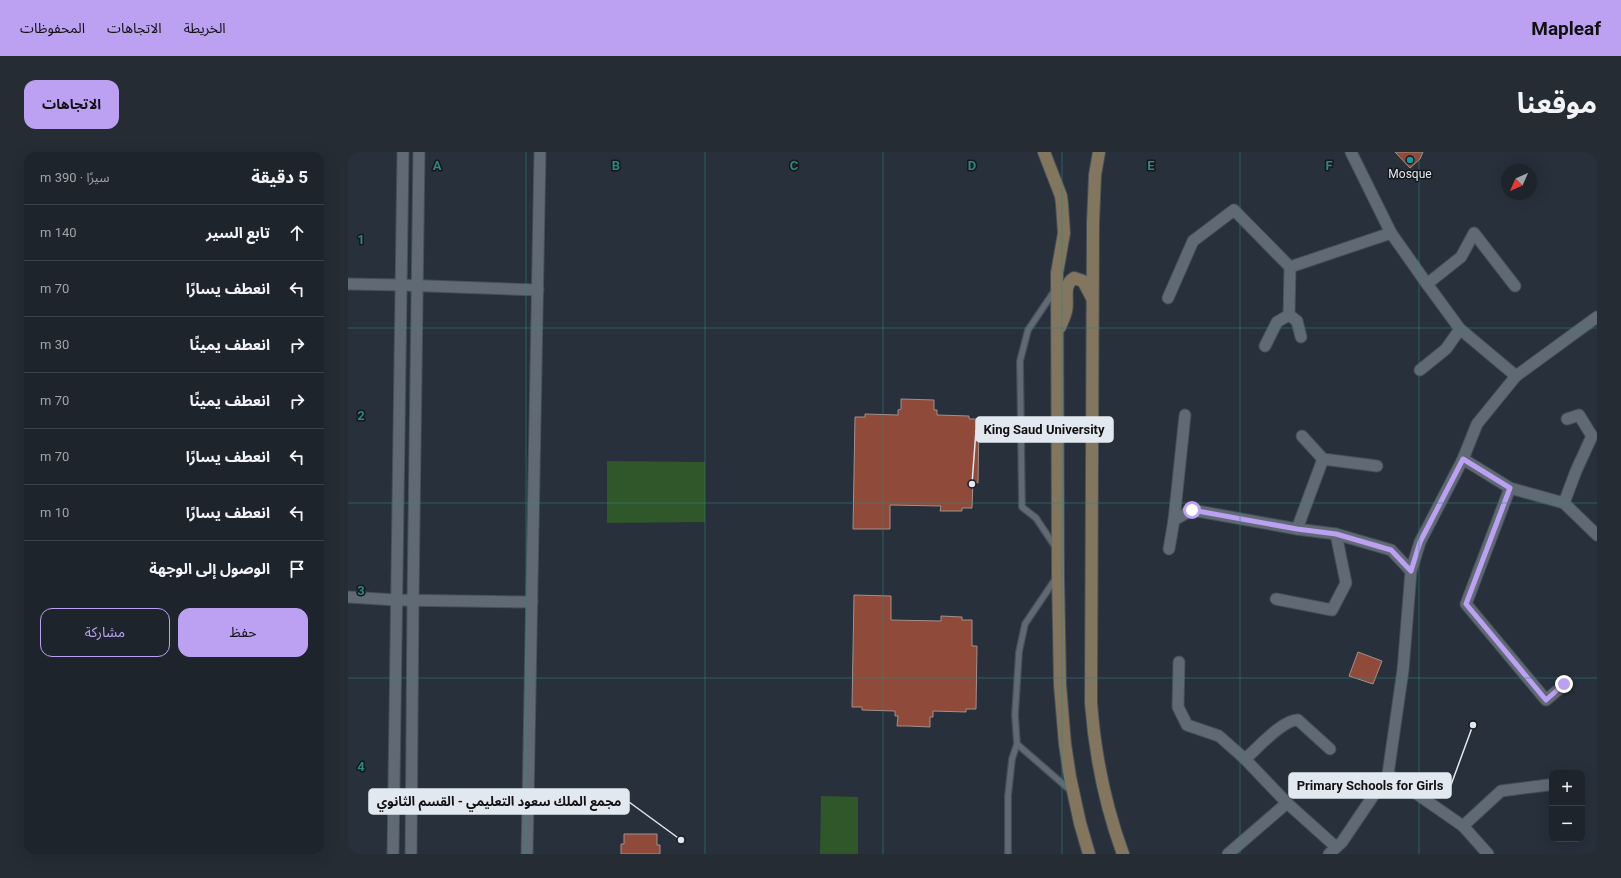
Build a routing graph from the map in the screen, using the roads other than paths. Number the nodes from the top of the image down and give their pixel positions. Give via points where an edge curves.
1 (403, 152) edge
2 (419, 152) edge
3 (540, 152) edge
4 (1044, 152) edge
5 (1099, 152) edge
6 (1351, 152) edge
7 (1391, 233) junction
8 (1290, 267) junction
9 (348, 284) edge
10 (1427, 284) junction
11 (401, 285) junction
12 (417, 285) junction
13 (1057, 286) junction
14 (1515, 286) dead end
15 (538, 290) junction
16 (1168, 298) dead end
17 (1093, 299) junction
18 (1288, 315) junction
19 (1597, 317) edge
20 (1460, 329) junction
21 (1057, 334) junction
22 (1301, 337) dead end
23 (1265, 346) dead end
24 (1420, 370) dead end
25 (1516, 376) junction
26 (1185, 415) dead end
27 (1567, 419) dead end
28 (1302, 436) dead end
29 (1323, 459) junction
30 (1463, 459) junction
31 (1377, 466) dead end
32 (1510, 488) junction
33 (1564, 503) junction
34 (1174, 520) junction
35 (1297, 529) junction
36 (1336, 534) junction
37 (1597, 535) edge
38 (1169, 549) dead end
39 (1058, 551) junction
40 (1411, 571) junction
41 (1058, 576) junction
42 (348, 597) edge
43 (1276, 599) dead end
44 (396, 600) junction
45 (413, 600) junction
46 (532, 602) junction
47 (1180, 662) dead end
48 (1564, 684) dead end
49 (1017, 744) junction
50 (1330, 749) dead end
51 (1245, 759) junction
52 (1388, 774) junction
53 (1548, 784) dead end
54 (1074, 794) junction
55 (1287, 803) junction
56 (1462, 826) junction
57 (1332, 850) edge
58 (393, 854) edge
59 (411, 854) edge
60 (526, 854) edge
61 (1008, 854) edge
62 (1089, 854) edge
63 (1123, 854) edge
64 (1228, 854) edge
65 (1488, 854) edge

1 - 11 street
2 - 12 street
3 - 15 street
4 - 13 street via 1062,204 1064,233
5 - 17 street via 1093,196
6 - 7 street
7 - 8 street
7 - 10 street
8 - 16 street via 1234,210 1193,241
8 - 18 street
9 - 11 street
10 - 14 street via 1461,257 1474,233
10 - 20 street
11 - 12 street
11 - 44 street
12 - 15 street
12 - 45 street
13 - 21 street
13 - 39 lane via 1028,330 1020,361 1022,507 1036,518
15 - 46 street
17 - 21 street via 1083,281 1074,278 1070,280 1066,311
17 - 63 street via 1091,704 1101,779 1112,825
18 - 22 street via 1297,321
18 - 23 street via 1277,322
19 - 25 street
20 - 24 street via 1446,349
20 - 25 street
21 - 39 street
25 - 30 street via 1477,424
26 - 34 street
27 - 33 street via 1579,415 1592,436
28 - 29 street
29 - 31 street
29 - 35 street
30 - 32 street
30 - 40 street via 1420,542
32 - 33 street
32 - 48 street via 1466,604 1546,700
33 - 37 street
34 - 35 street via 1192,510
34 - 38 street
35 - 36 street
36 - 40 street via 1391,550
36 - 43 street via 1346,583 1332,610
39 - 41 street
40 - 52 street via 1403,670
41 - 49 lane via 1025,624 1019,652 1015,715
41 - 54 street via 1061,712
42 - 44 street
44 - 45 street
44 - 58 street
45 - 46 street
45 - 59 street
46 - 60 street
47 - 51 street via 1178,707 1187,725 1218,736
49 - 54 lane
49 - 61 lane via 1012,759 1008,796
50 - 51 street via 1295,720 1284,725
51 - 55 street
52 - 56 street
52 - 57 street via 1342,842
53 - 56 street via 1501,791
54 - 62 street
55 - 57 street
55 - 64 street
56 - 65 street

